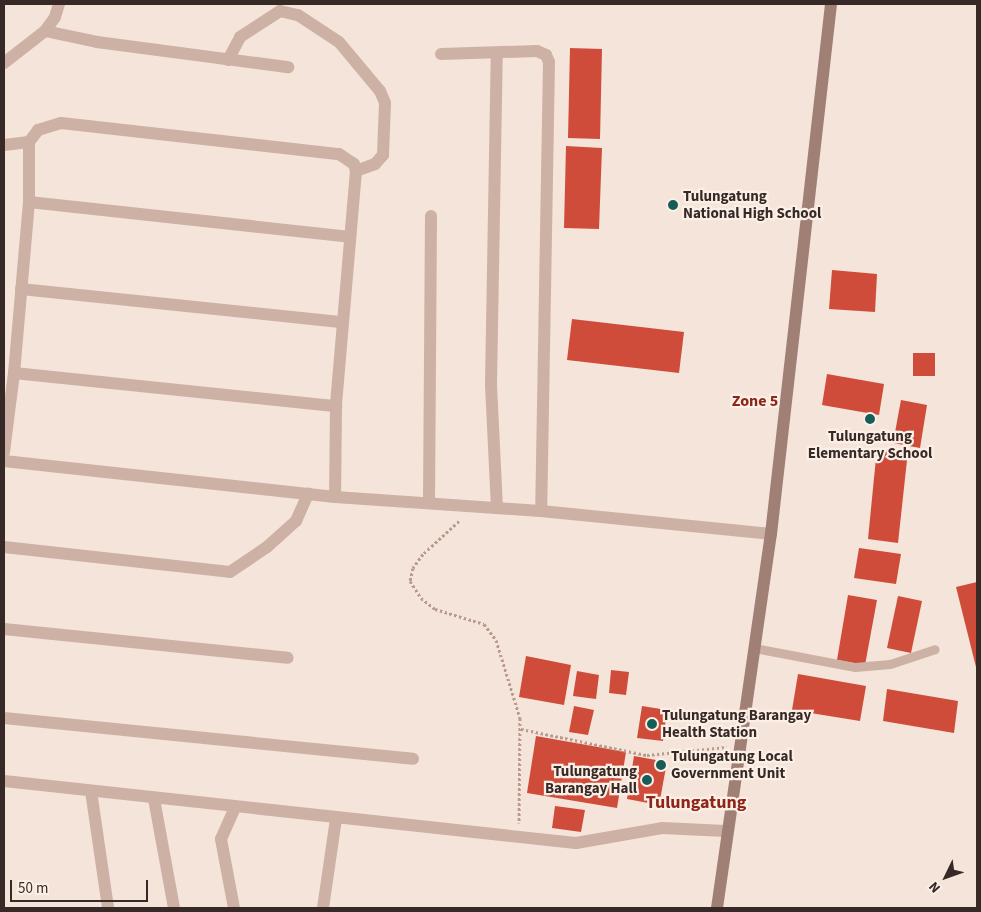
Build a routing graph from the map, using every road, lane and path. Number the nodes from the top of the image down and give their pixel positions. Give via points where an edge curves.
1 (59, 4) edge
2 (831, 4) edge
3 (45, 31) junction
4 (497, 53) junction
5 (441, 54) dead end
6 (228, 60) junction
7 (4, 63) edge
8 (288, 68) dead end
9 (29, 142) junction
10 (4, 144) edge
11 (356, 171) junction
12 (29, 202) junction
13 (431, 216) dead end
14 (350, 237) junction
15 (21, 289) junction
16 (342, 322) junction
17 (14, 373) junction
18 (336, 406) junction
19 (4, 452) edge
20 (4, 461) edge
21 (308, 494) junction
22 (334, 497) junction
23 (429, 502) junction
24 (473, 506) junction
25 (497, 508) junction
26 (541, 511) junction
27 (771, 534) junction
28 (4, 546) edge
29 (4, 629) edge
30 (754, 648) junction
31 (935, 649) dead end
32 (288, 658) dead end
33 (4, 718) edge
34 (521, 729) junction
35 (739, 747) junction
36 (413, 759) dead end
37 (4, 781) edge
38 (91, 791) junction
39 (154, 799) junction
40 (235, 808) junction
41 (336, 819) junction
42 (726, 831) junction
43 (518, 836) junction
44 (108, 908) edge
45 (174, 908) edge
46 (234, 908) edge
47 (323, 908) edge
48 (717, 908) edge

1 - 3 street
2 - 27 street
3 - 6 street via 97,42
3 - 7 street
4 - 5 street
4 - 25 street via 491,384
4 - 26 street via 536,51 546,55 550,69
6 - 8 street
6 - 11 street via 240,37 280,10 298,15 339,42 380,91 385,103 384,155 375,164
9 - 10 street
9 - 11 street via 38,130 61,123 339,154 354,164
9 - 12 street
11 - 14 street
12 - 14 street
12 - 15 street
13 - 23 street
14 - 16 street
15 - 16 street
15 - 17 street
16 - 18 street
17 - 18 street
17 - 19 street
18 - 22 street
20 - 21 street
21 - 22 street
21 - 28 street via 296,521 267,547 230,572
22 - 23 street
23 - 24 street
24 - 25 street
24 - 34 path via 423,554 413,568 410,581 420,598 435,608 484,624 496,640
25 - 26 street
26 - 27 street
27 - 30 street
29 - 32 street
30 - 31 lane via 855,667 890,664
30 - 35 street
33 - 36 street
34 - 35 path via 646,755 665,755 708,746
34 - 43 path
35 - 42 street
37 - 38 street
38 - 39 street
38 - 44 street
39 - 40 street
39 - 45 street
40 - 41 street
40 - 46 street via 221,839
41 - 43 street
41 - 47 street
42 - 43 street via 662,828 588,842
42 - 48 street

